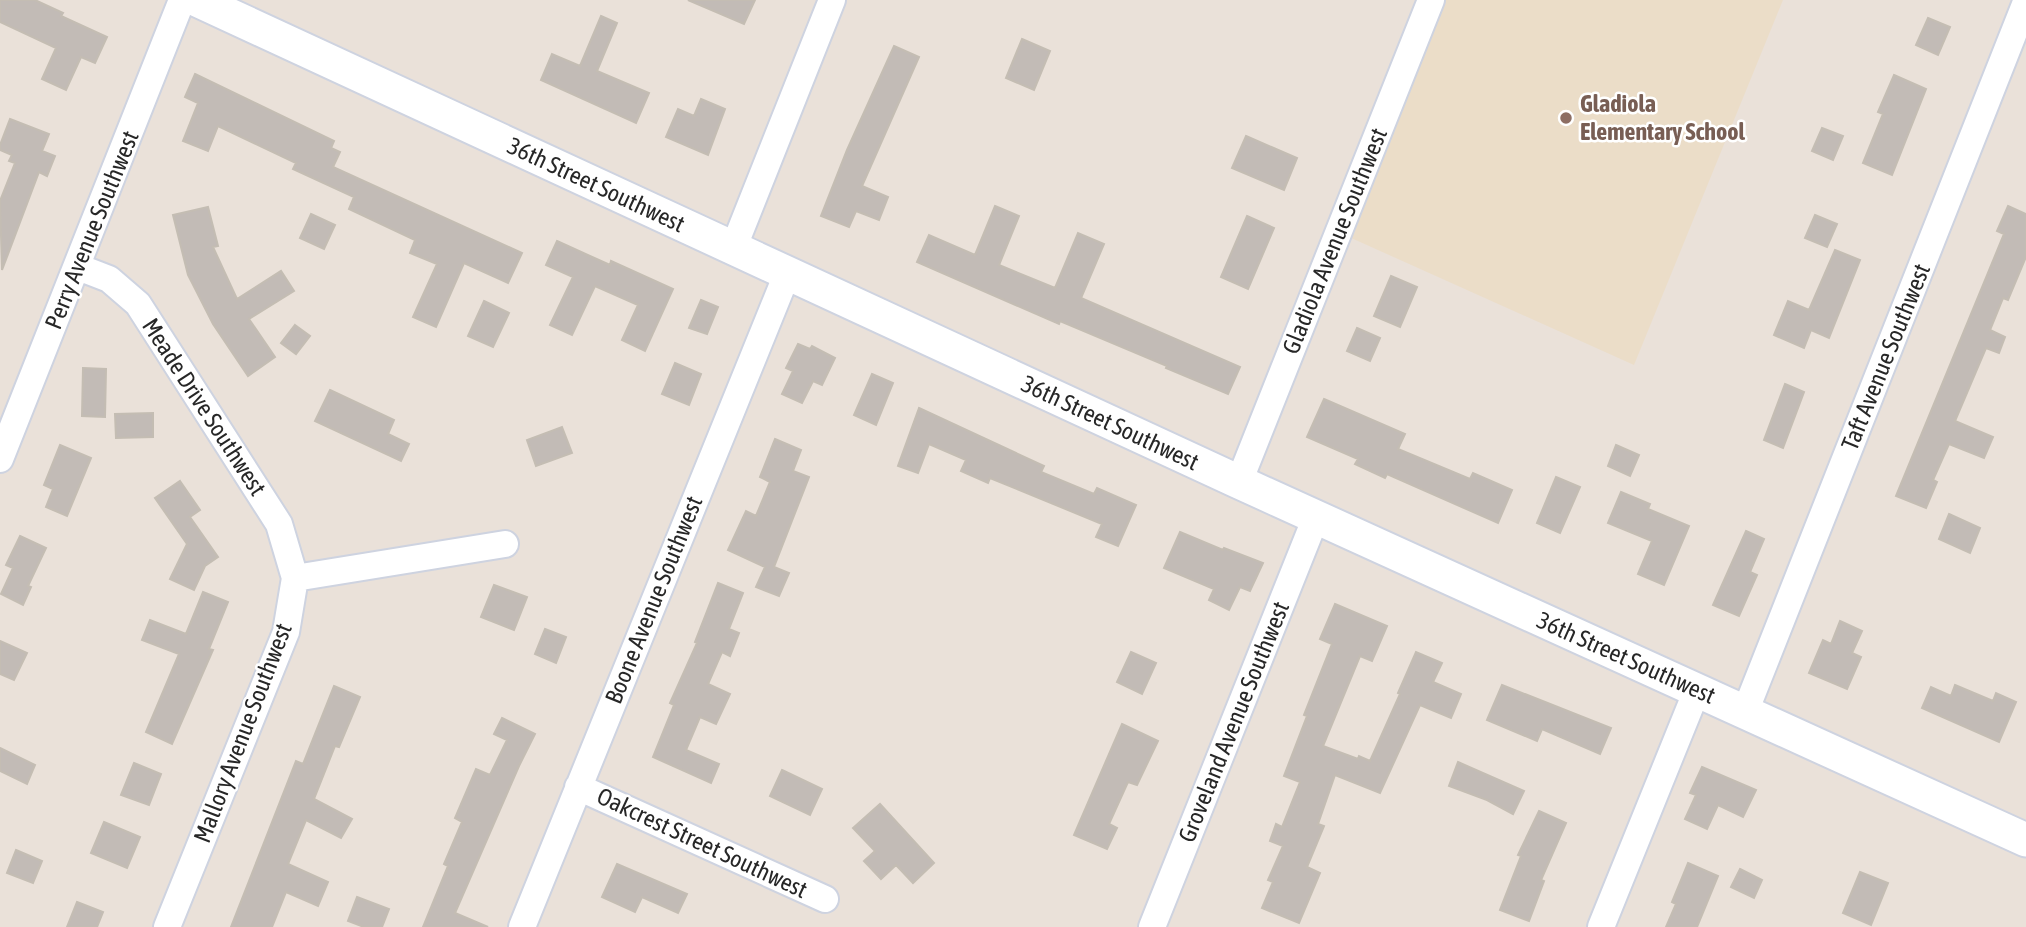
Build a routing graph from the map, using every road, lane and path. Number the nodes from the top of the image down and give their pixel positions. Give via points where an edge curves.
1 (832, 0) edge
2 (1431, 0) edge
3 (199, 1) edge
4 (2026, 2) edge
5 (733, 249) junction
6 (78, 267) junction
7 (787, 274) junction
8 (0, 459) edge
9 (1239, 482) junction
10 (1316, 517) junction
11 (505, 544) dead end
12 (295, 578) junction
13 (1697, 690) junction
14 (1745, 712) junction
15 (578, 787) junction
16 (2026, 841) edge
17 (825, 900) dead end
18 (167, 927) edge
19 (522, 927) edge
20 (1152, 927) edge
21 (1601, 927) edge

1 - 5 street
2 - 9 street, Gladiola Avenue Southwest
3 - 5 street, 36th Street Southwest
3 - 6 street, Perry Avenue Southwest
4 - 14 street, Taft Avenue Southwest
5 - 7 street, 36th Street Southwest
6 - 8 street, Perry Avenue Southwest
6 - 12 street, Meade Drive Southwest via 109,279 138,304 279,524
7 - 9 street, 36th Street Southwest
7 - 15 street, Boone Avenue Southwest
9 - 10 street, 36th Street Southwest
10 - 13 street, 36th Street Southwest
10 - 20 street, Groveland Avenue Southwest
11 - 12 street
12 - 18 street, Mallory Avenue Southwest via 286,632
13 - 14 street, 36th Street Southwest
13 - 21 street
14 - 16 street, 36th Street Southwest
15 - 17 street, Oakcrest Street Southwest
15 - 19 street, Boone Avenue Southwest

